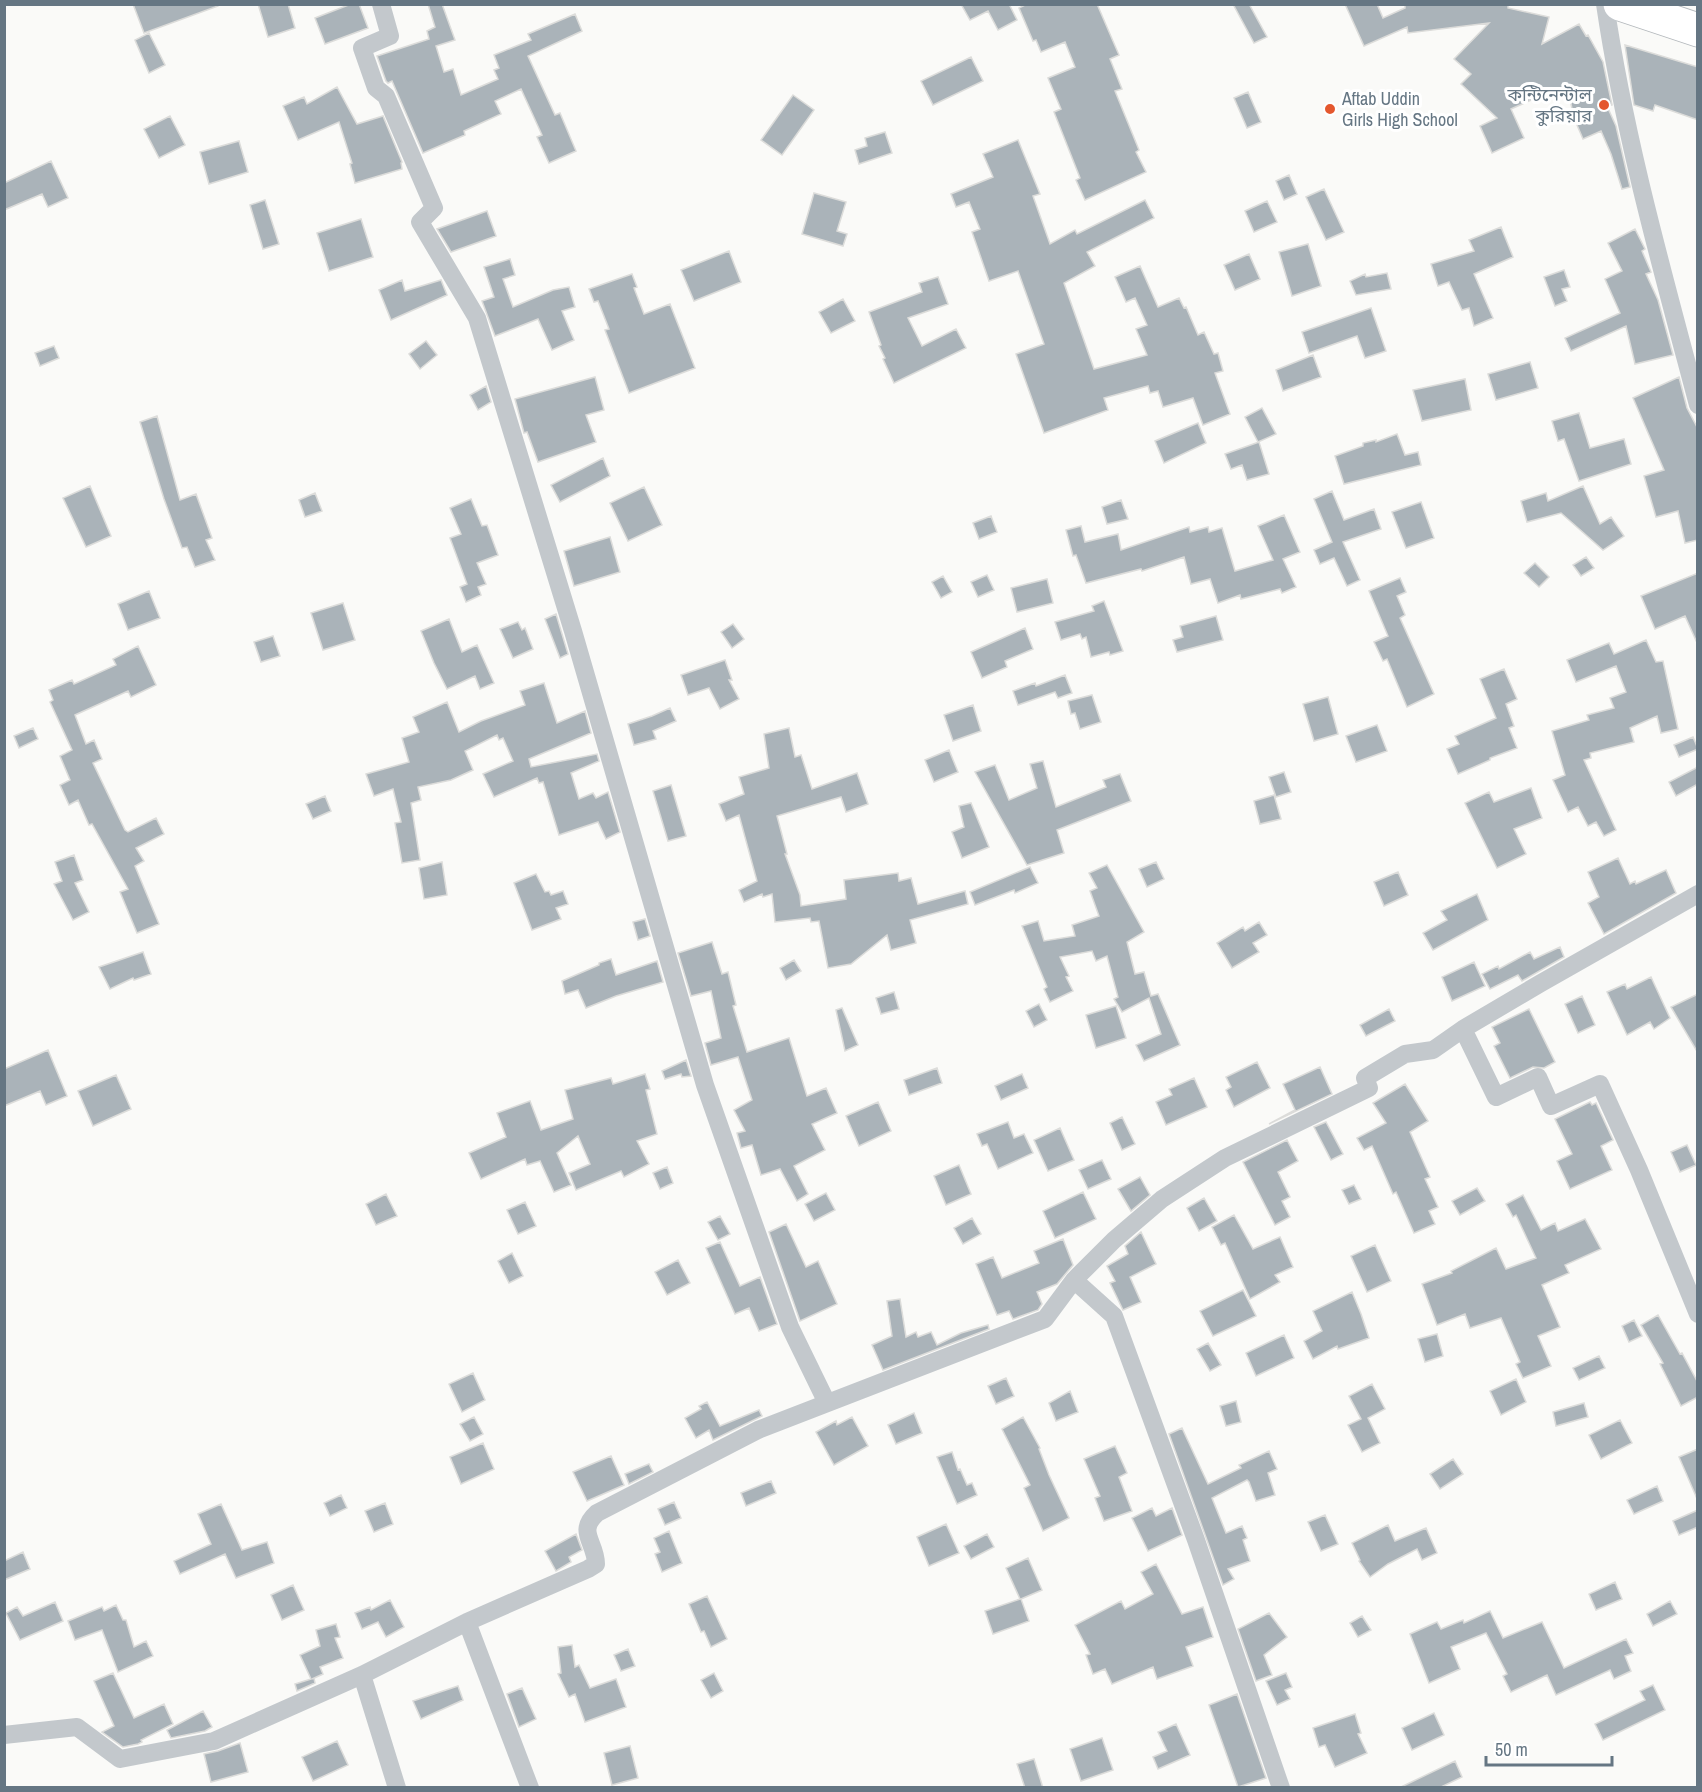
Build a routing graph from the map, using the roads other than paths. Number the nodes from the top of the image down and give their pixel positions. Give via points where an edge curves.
1 (381, 4) edge
2 (1605, 4) edge
3 (1620, 4) edge
4 (1698, 30) edge
5 (1698, 405) edge
6 (1698, 894) edge
7 (1463, 1029) junction
8 (1074, 1280) junction
9 (1698, 1314) edge
10 (827, 1403) junction
11 (467, 1622) junction
12 (362, 1675) junction
13 (4, 1735) edge
14 (397, 1788) edge
15 (530, 1788) edge
16 (1281, 1788) edge

1 - 10 street via 390,36 362,48 376,88 386,96 434,208 420,222 477,318 705,1085 790,1327
2 - 5 street via 1613,61
3 - 4 highway
6 - 7 street
7 - 8 street via 1433,1050 1405,1054 1365,1078 1369,1088 1225,1158 1189,1181 1114,1240
7 - 9 street via 1496,1097 1538,1077 1551,1106 1600,1084
8 - 10 street via 1045,1319
8 - 16 street via 1114,1316
10 - 11 street via 758,1431 597,1513 588,1521 586,1530 596,1564
11 - 12 street
11 - 15 street
12 - 13 street via 214,1741 120,1760 76,1727
12 - 14 street

